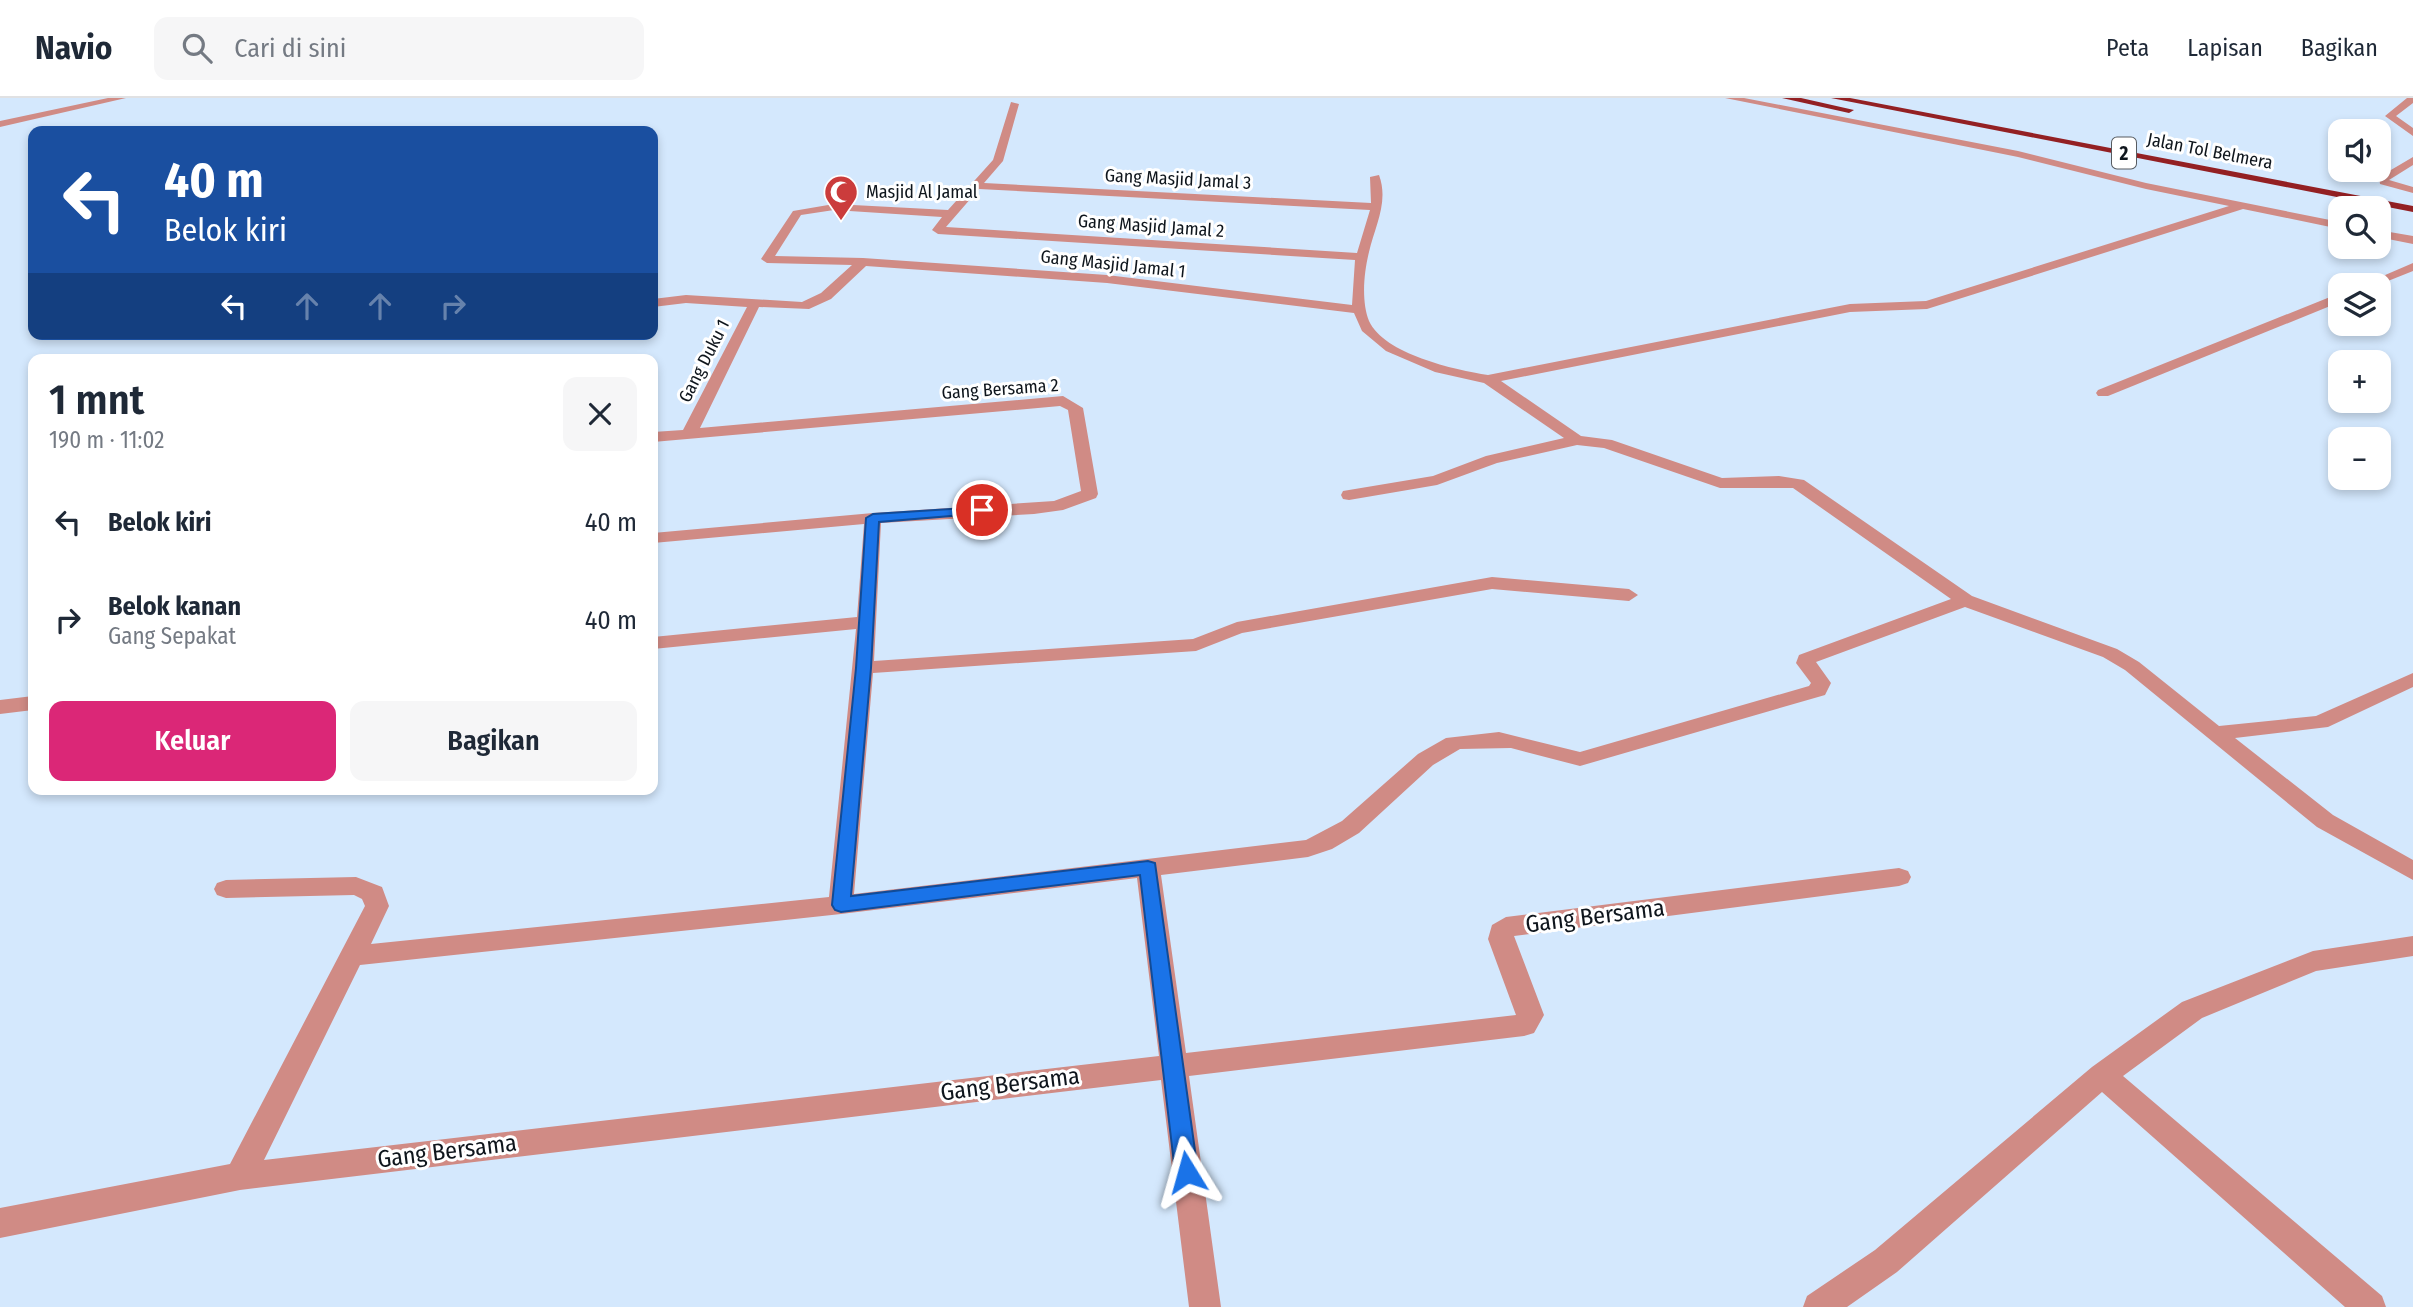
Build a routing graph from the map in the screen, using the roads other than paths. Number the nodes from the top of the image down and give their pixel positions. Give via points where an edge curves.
1 (121, 98) edge
2 (1730, 98) edge
3 (1787, 98) edge
4 (1836, 98) edge
5 (2413, 98) edge
6 (1014, 104) dead end
7 (0, 124) edge
8 (2413, 133) edge
9 (2413, 160) edge
10 (1375, 177) dead end
11 (977, 186) junction
12 (2413, 190) edge
13 (2328, 203) edge
14 (2242, 206) junction
15 (1377, 207) junction
16 (2413, 209) edge
17 (949, 214) junction
18 (2391, 216) edge
19 (2413, 220) edge
20 (2328, 224) edge
21 (2391, 236) edge
22 (2413, 240) edge
23 (1362, 257) junction
24 (863, 262) junction
25 (2413, 267) edge
26 (2391, 276) edge
27 (658, 302) edge
28 (2328, 302) edge
29 (754, 305) junction
30 (1359, 310) junction
31 (1488, 379) junction
32 (2103, 393) dead end
33 (689, 435) junction
34 (658, 437) edge
35 (1577, 440) junction
36 (1349, 495) dead end
37 (873, 518) junction
38 (658, 538) edge
39 (1629, 595) dead end
40 (1965, 600) junction
41 (867, 622) junction
42 (658, 643) edge
43 (863, 668) junction
44 (2413, 679) edge
45 (28, 704) edge
46 (0, 707) edge
47 (2215, 733) junction
48 (1148, 867) junction
49 (2413, 871) edge
50 (1899, 877) dead end
51 (226, 889) dead end
52 (841, 905) junction
53 (2413, 946) edge
54 (353, 956) junction
55 (1172, 1064) junction
56 (2102, 1075) junction
57 (240, 1176) junction
58 (0, 1223) edge
59 (1205, 1307) edge
60 (1819, 1307) edge
61 (2370, 1307) edge

1 - 7 street
2 - 14 street via 2018,154
3 - 13 highway, Jalan Tol Belmera / 2
4 - 16 highway, Jalan Tol Belmera / 2
5 - 8 street via 2389,116
6 - 11 street via 998,161
9 - 12 street via 2383,178 2392,186
10 - 15 street
11 - 15 street, Gang Masjid Jamal 3
11 - 17 street
14 - 20 street
14 - 31 street via 1927,304 1850,308
15 - 23 street
17 - 23 street, Gang Masjid Jamal 2 via 938,230
17 - 24 street, Gang Masjid Jamal 1 via 834,207 802,211 767,260
18 - 19 highway
21 - 22 street
23 - 30 street
24 - 29 street via 819,301 803,306
24 - 30 street, Gang Masjid Jamal 1 via 1107,279
25 - 26 street
27 - 29 street via 686,299
28 - 32 street
29 - 33 street, Gang Duku 1
30 - 31 street via 1366,327 1387,346 1422,363
31 - 35 street
33 - 34 street, Gang Bersama 2
33 - 37 street, Gang Bersama 2 via 1063,401 1075,408 1090,494 1057,506
35 - 36 street via 1492,459 1437,480
35 - 40 street via 1606,443 1720,483 1798,484
37 - 38 street, Gang Bersama 2
37 - 41 street
39 - 43 street via 1492,583 1237,628 1196,645
40 - 47 street via 2110,653
40 - 48 street via 1806,659 1821,683 1818,690 1580,758 1489,738 1454,743 1426,759 1328,843
41 - 42 street
41 - 43 street
43 - 52 street
44 - 47 street via 2320,722
45 - 46 street
47 - 49 street via 2325,821
48 - 52 street
48 - 55 street
50 - 55 street, Gang Bersama via 1506,927 1501,939 1530,1015 1524,1025
51 - 54 street via 356,886 373,893 377,906
52 - 54 street
53 - 56 street via 2313,961 2192,1010
54 - 57 street
55 - 57 street, Gang Bersama
55 - 59 street
56 - 60 street via 1886,1261
56 - 61 street
57 - 58 street, Gang Bersama

